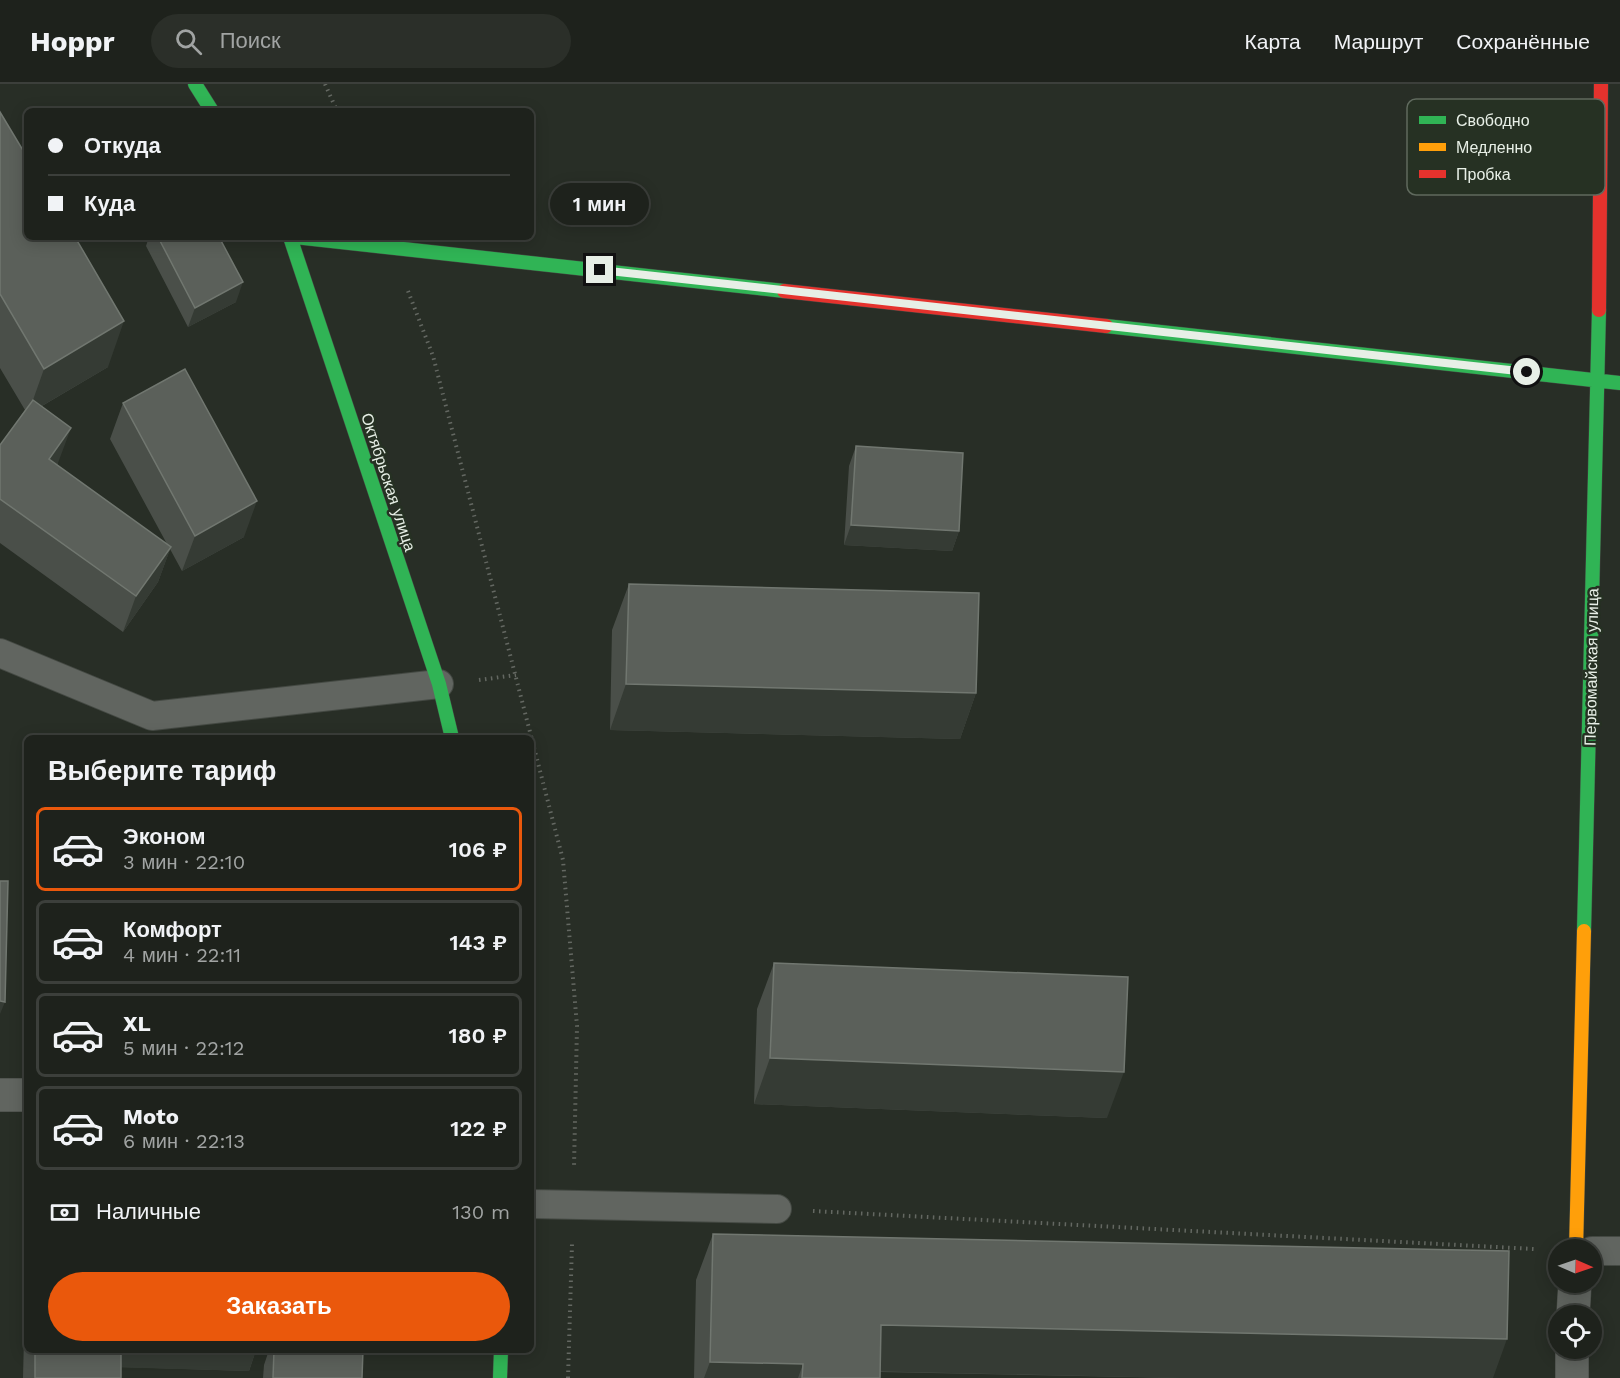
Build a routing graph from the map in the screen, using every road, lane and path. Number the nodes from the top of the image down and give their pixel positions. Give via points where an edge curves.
1 (195, 84) edge
2 (325, 84) edge
3 (1601, 84) edge
4 (1601, 99) edge
5 (210, 108) edge
6 (337, 108) edge
7 (1600, 195) edge
8 (291, 240) edge
9 (324, 240) edge
10 (391, 247) junction
11 (1598, 379) junction
12 (1620, 383) edge
13 (0, 653) edge
14 (439, 684) junction
15 (451, 735) edge
16 (531, 735) edge
17 (534, 748) edge
18 (0, 1095) edge
19 (24, 1095) edge
20 (534, 1204) edge
21 (573, 1206) junction
22 (777, 1209) joint
23 (1576, 1239) edge
24 (1535, 1249) dead end
25 (1602, 1251) edge
26 (1620, 1251) edge
27 (501, 1353) edge
28 (1572, 1359) edge
29 (500, 1378) edge
30 (568, 1378) edge
31 (1572, 1378) edge

1 - 5 street
2 - 6 path
3 - 4 street, Первомайская улица
7 - 11 street, Первомайская улица
8 - 14 street, Октябрьская улица
9 - 10 street
10 - 11 street
10 - 16 path via 433,356
11 - 12 street
11 - 23 street, Первомайская улица
13 - 14 lane via 152,717
14 - 15 street, Октябрьская улица
17 - 21 path via 563,861 577,1026
18 - 19 street
20 - 21 lane
21 - 22 lane
21 - 30 path
22 - 24 path
25 - 26 lane
27 - 29 street
28 - 31 street

